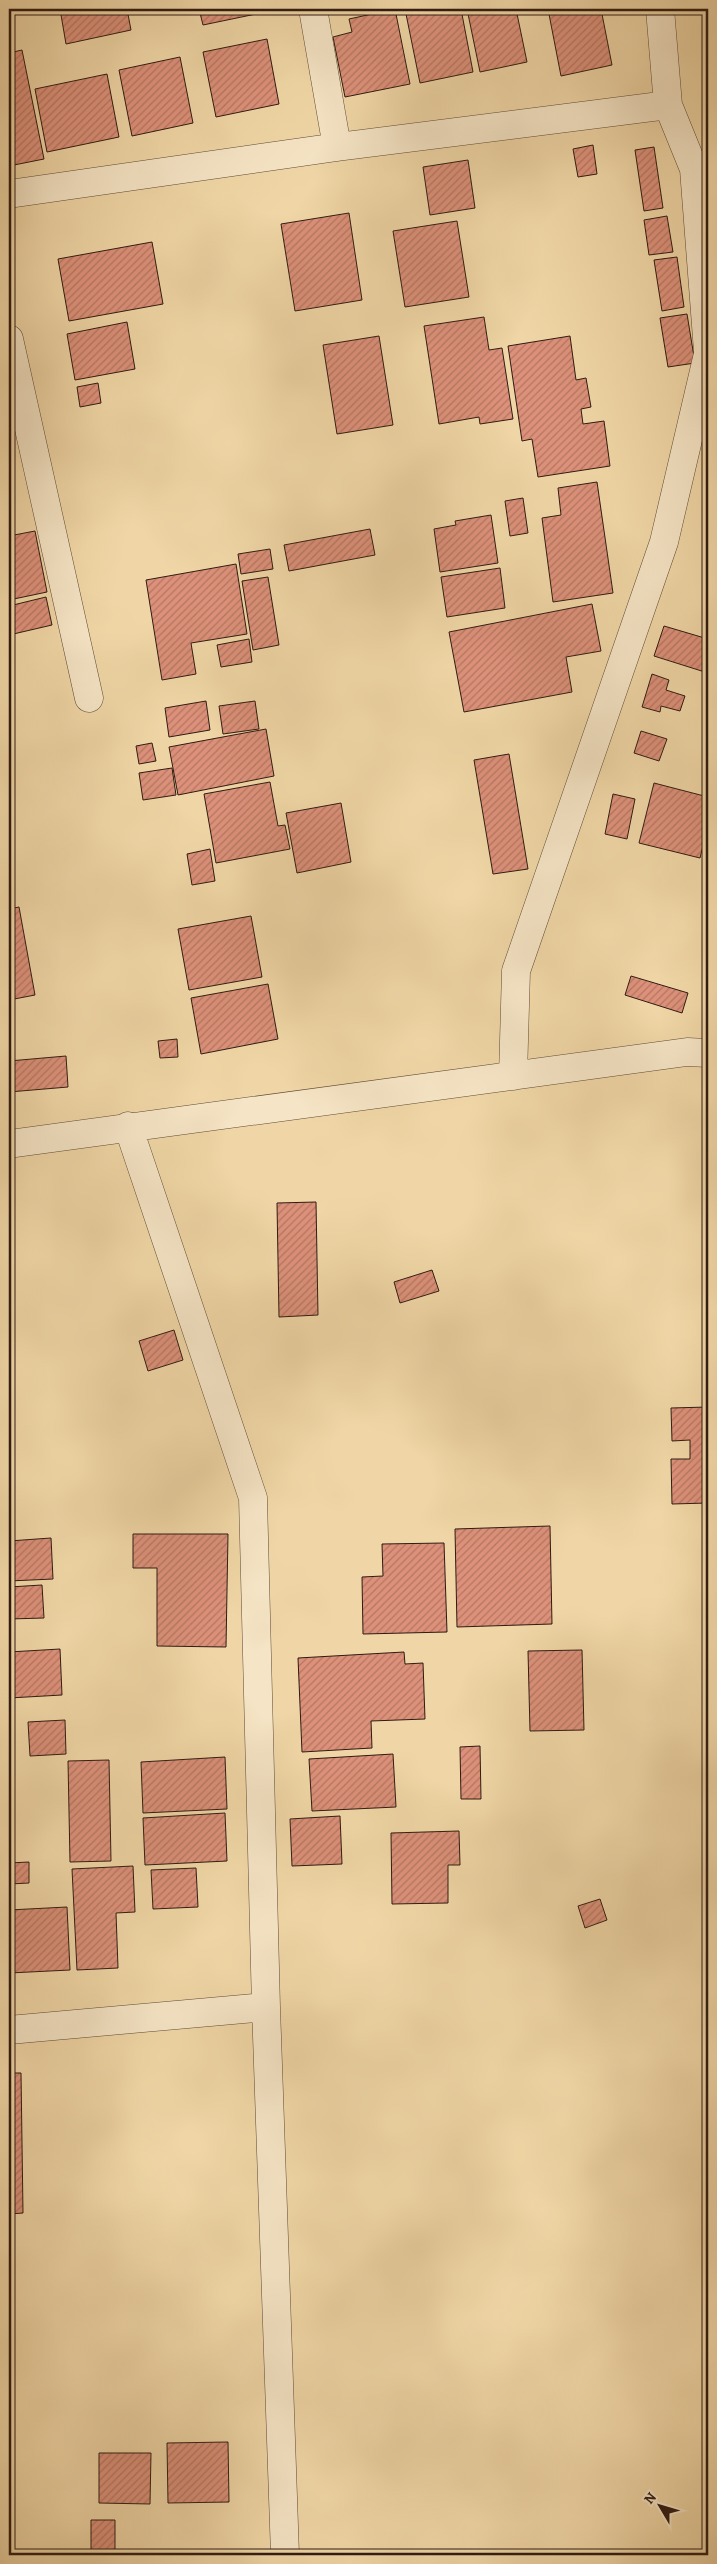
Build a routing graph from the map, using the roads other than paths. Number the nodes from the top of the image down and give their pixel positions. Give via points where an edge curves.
1 (313, 9) edge
2 (660, 9) edge
3 (668, 105) junction
4 (337, 147) junction
5 (701, 168) edge
6 (9, 194) edge
7 (9, 339) edge
8 (708, 351) edge
9 (708, 354) edge
10 (89, 698) dead end
11 (708, 1053) edge
12 (513, 1076) junction
13 (128, 1126) junction
14 (9, 1144) edge
15 (266, 2007) junction
16 (9, 2030) edge
17 (285, 2555) edge

1 - 4 street
2 - 3 street
3 - 4 street
3 - 5 street
4 - 6 street
5 - 8 street
7 - 10 street
9 - 12 street via 664,542 516,970
11 - 12 street via 687,1052
12 - 13 street
13 - 14 street
13 - 15 street via 253,1498
15 - 16 street
15 - 17 street

